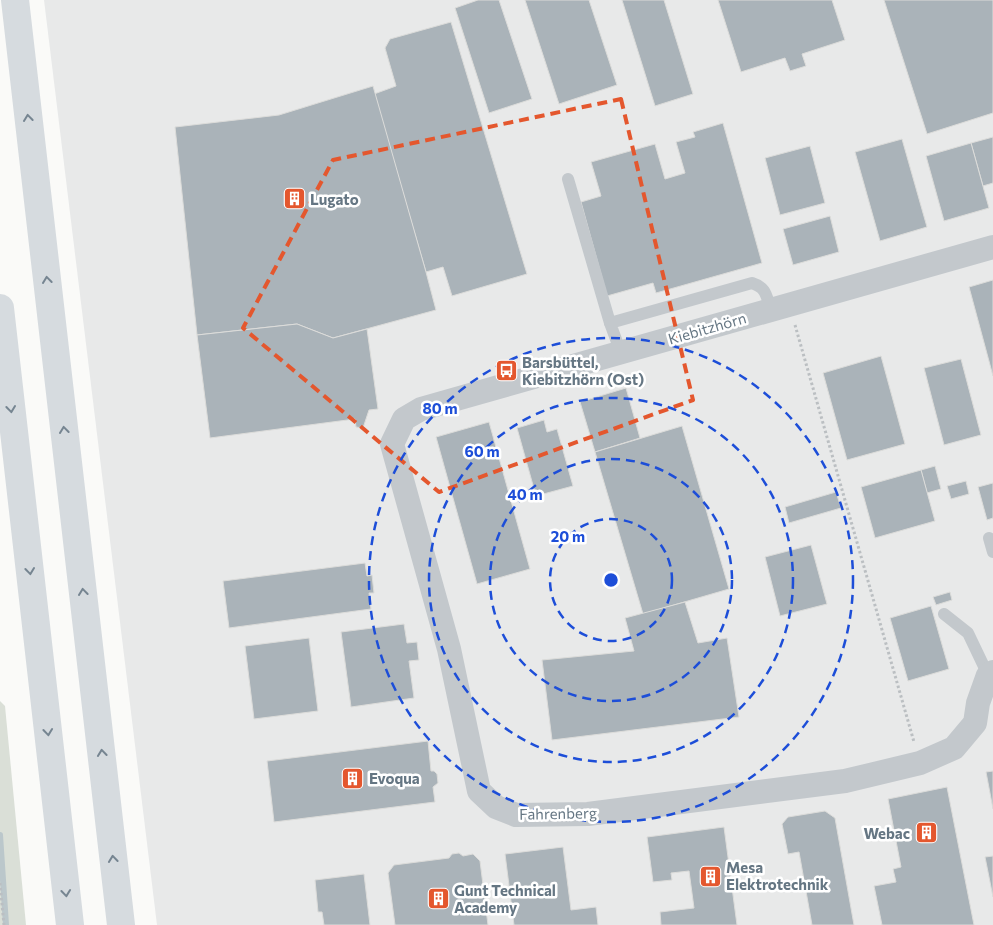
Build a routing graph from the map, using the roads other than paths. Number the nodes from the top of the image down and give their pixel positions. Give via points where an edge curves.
1 (15, 0) edge
2 (568, 179) dead end
3 (993, 247) edge
4 (780, 307) junction
5 (0, 308) edge
6 (610, 323) junction
7 (621, 353) junction
8 (421, 409) joint
9 (989, 538) dead end
10 (993, 552) edge
11 (944, 614) dead end
12 (991, 674) edge
13 (70, 925) edge
14 (121, 925) edge

14 -> 1 highway
2 - 6 lane
3 - 4 street, Kiebitzhörn
4 - 6 lane via 760,285 752,283
4 - 7 street, Kiebitzhörn
5 -> 13 highway
6 - 7 lane
7 - 8 street, Kiebitzhörn
8 - 12 street, Fahrenberg via 404,419 392,444 449,649 479,791 496,806 516,815 588,814 845,781 920,763 954,748 975,723 978,703
9 - 10 lane
11 - 12 lane via 968,633

